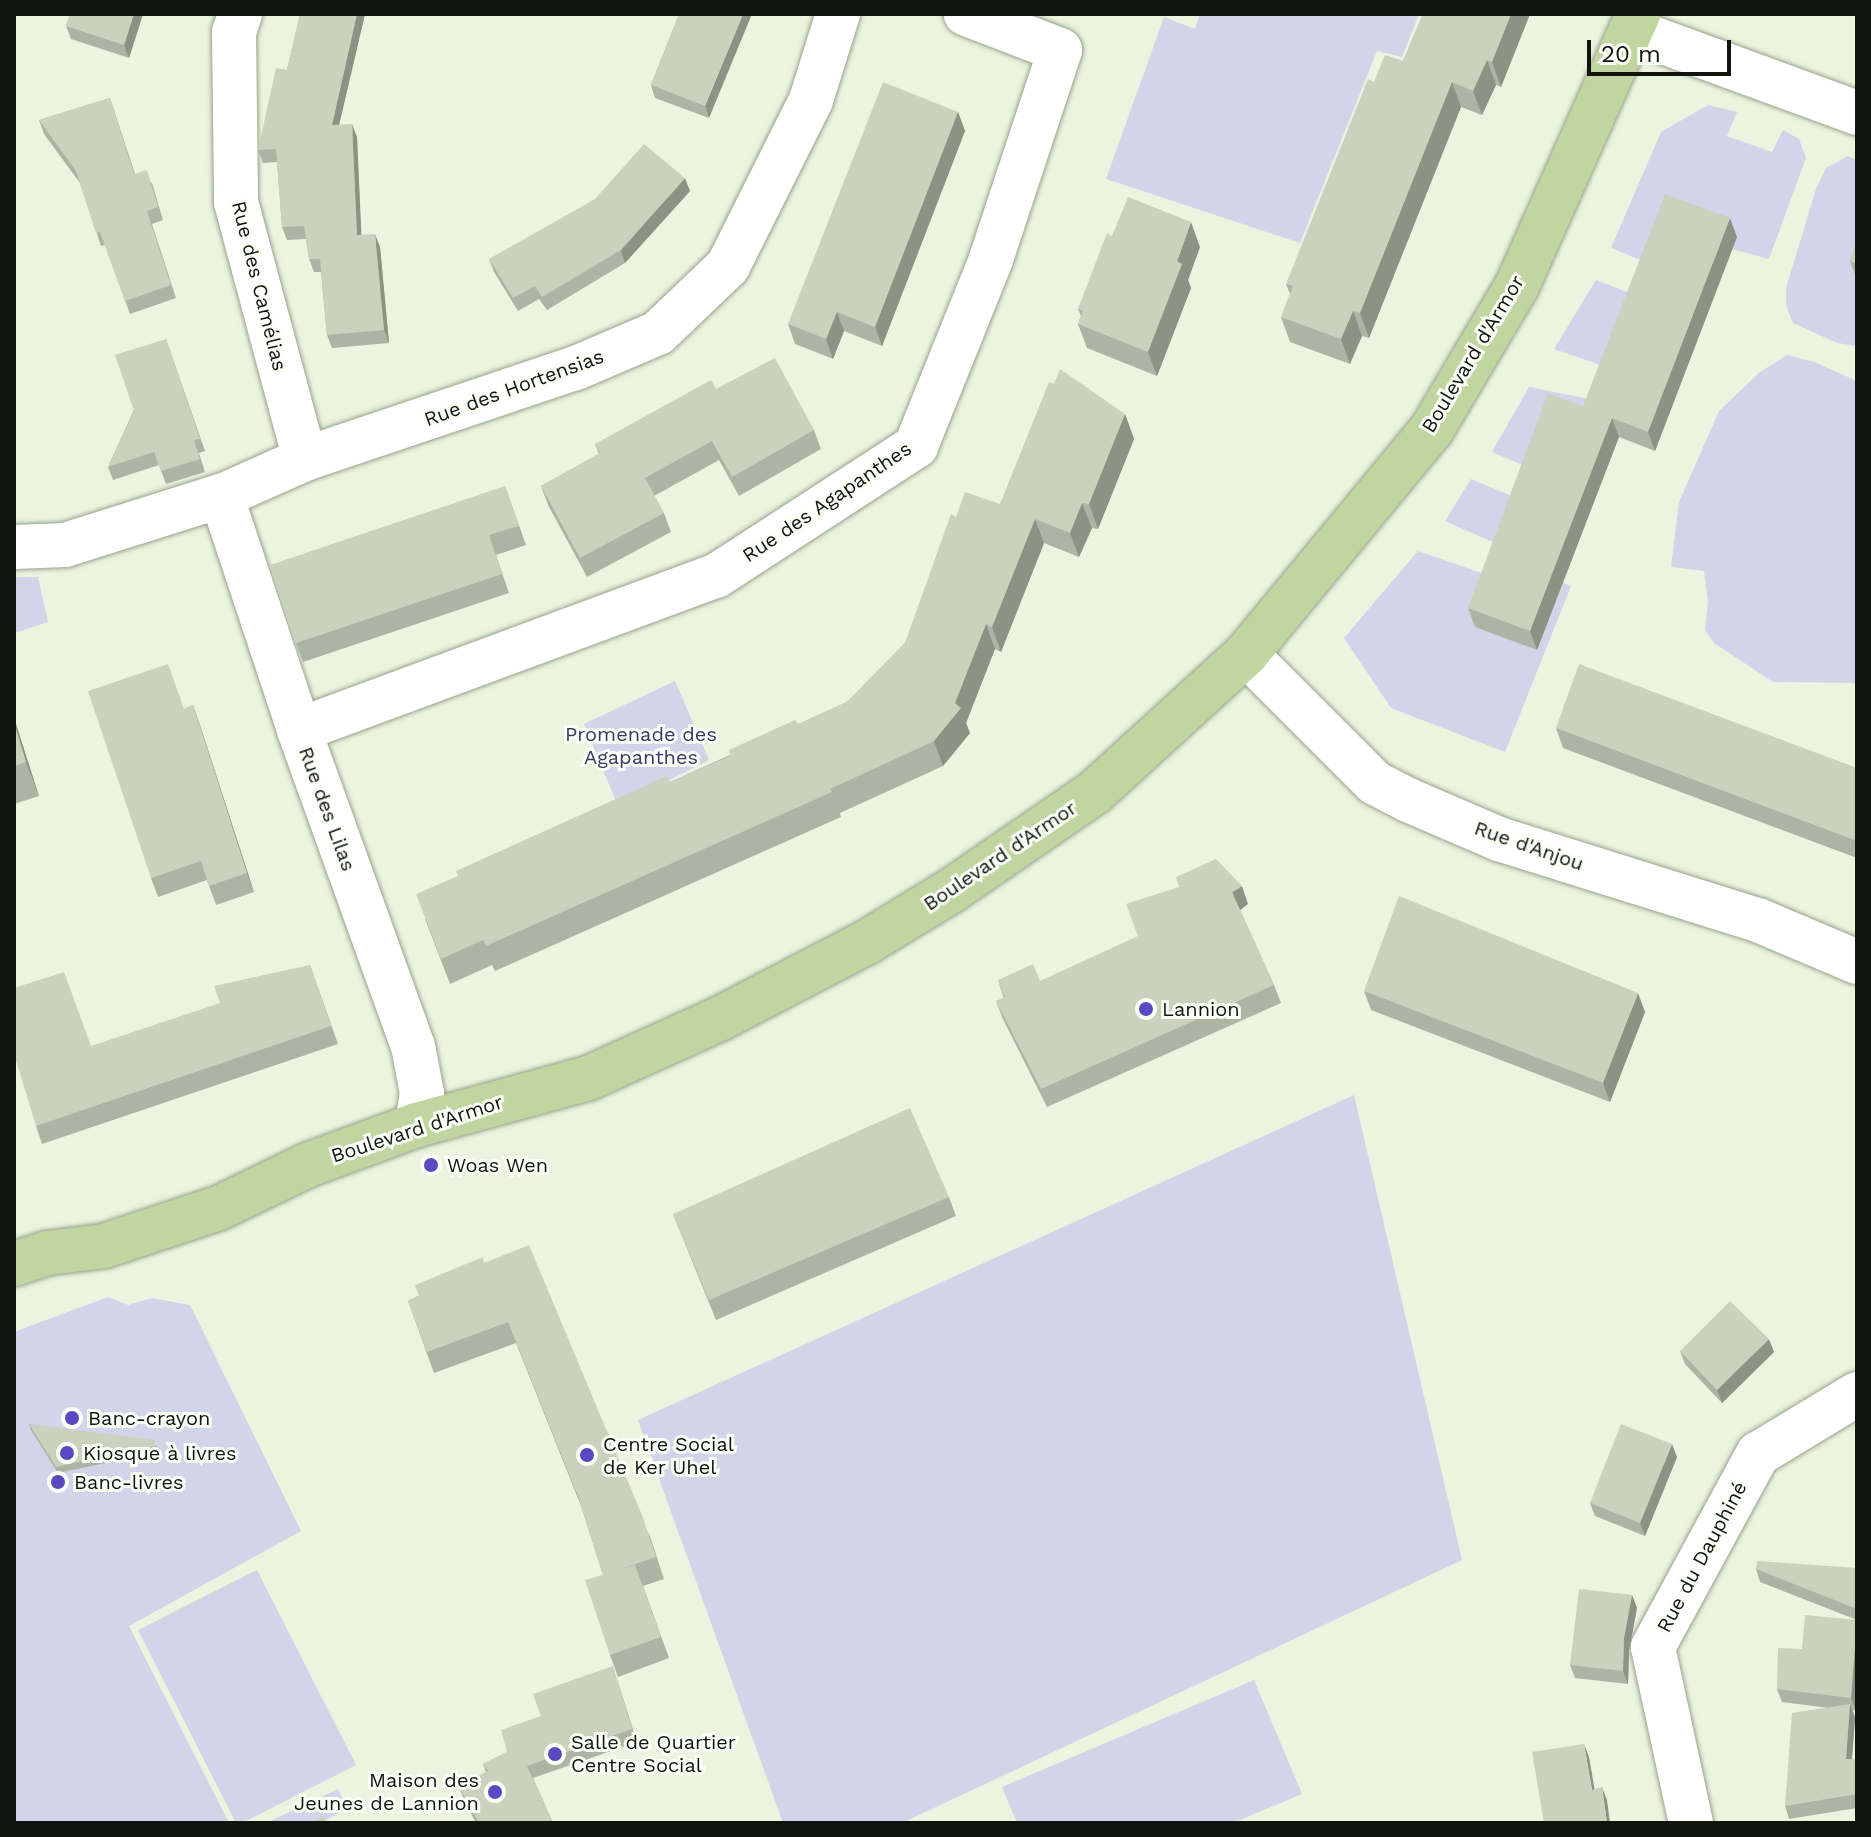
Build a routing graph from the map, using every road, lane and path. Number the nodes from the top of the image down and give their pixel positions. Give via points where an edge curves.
1 (240, 14) edge
2 (838, 14) edge
3 (966, 14) edge
4 (1636, 23) edge
5 (1857, 113) edge
6 (305, 459) junction
7 (224, 495) junction
8 (14, 547) edge
9 (1246, 654) junction
10 (299, 730) junction
11 (1857, 962) edge
12 (417, 1125) junction
13 (14, 1264) edge
14 (1857, 1394) edge
15 (1691, 1823) edge

1 - 6 street, Rue des Camélias via 234,32 236,202
2 - 6 street, Rue des Hortensias via 811,100 728,266 658,333 576,368
3 - 10 street, Rue des Agapanthes via 1060,50 991,259 916,446 716,576
4 - 5 street
4 - 9 main road, Boulevard d'Armor via 1517,286 1432,429
6 - 7 street, Rue des Hortensias
7 - 8 street, Rue des Hortensias via 65,545
7 - 10 street, Rue des Lilas
9 - 11 street, Rue d'Anjou via 1375,783 1408,800 1499,839 1758,920
9 - 12 main road, Boulevard d'Armor via 1095,792 867,942 721,1018 589,1078
10 - 12 street, Rue des Lilas via 413,1046 422,1093
12 - 13 main road, Boulevard d'Armor via 308,1165 219,1208 104,1246 48,1253
14 - 15 street, Rue du Dauphiné via 1758,1454 1653,1647

